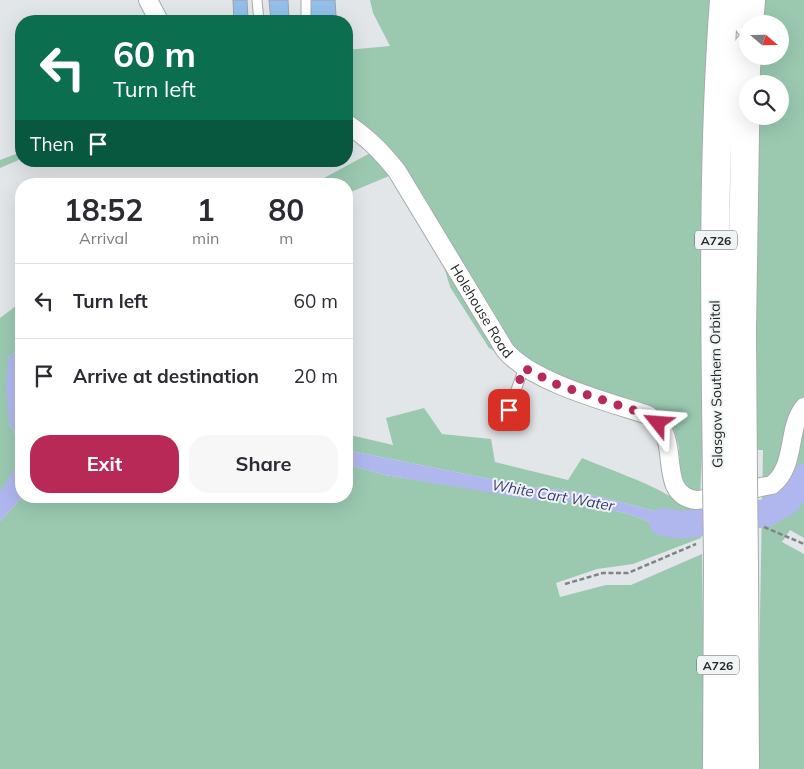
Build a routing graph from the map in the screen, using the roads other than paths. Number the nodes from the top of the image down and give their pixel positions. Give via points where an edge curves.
1 (148, 0) edge
2 (257, 0) edge
3 (306, 0) edge
4 (724, 0) edge
5 (751, 0) edge
6 (156, 15) edge
7 (258, 15) edge
8 (306, 15) edge
9 (750, 15) edge
10 (746, 65) edge
11 (353, 128) edge
12 (524, 368) junction
13 (804, 407) edge
14 (509, 410) dead end
15 (730, 479) junction
16 (720, 556) junction
17 (718, 769) edge
18 (745, 769) edge

1 - 6 street
2 - 7 lane
3 - 8 lane
4 - 15 highway, Glasgow Southern Orbital / A726 via 719,64 715,325
5 - 9 highway
10 - 15 highway, Glasgow Southern Orbital / A726 via 742,331
11 - 12 street, Holehouse Road via 380,149 397,172 505,350
12 - 13 street, Holehouse Road via 558,385 648,415 664,432 677,490 698,500 772,485 780,479 790,454 794,424
12 - 14 lane
15 - 16 highway, Glasgow Southern Orbital / A726, bridge
16 - 17 highway, Glasgow Southern Orbital / A726
16 - 18 highway, Glasgow Southern Orbital / A726

